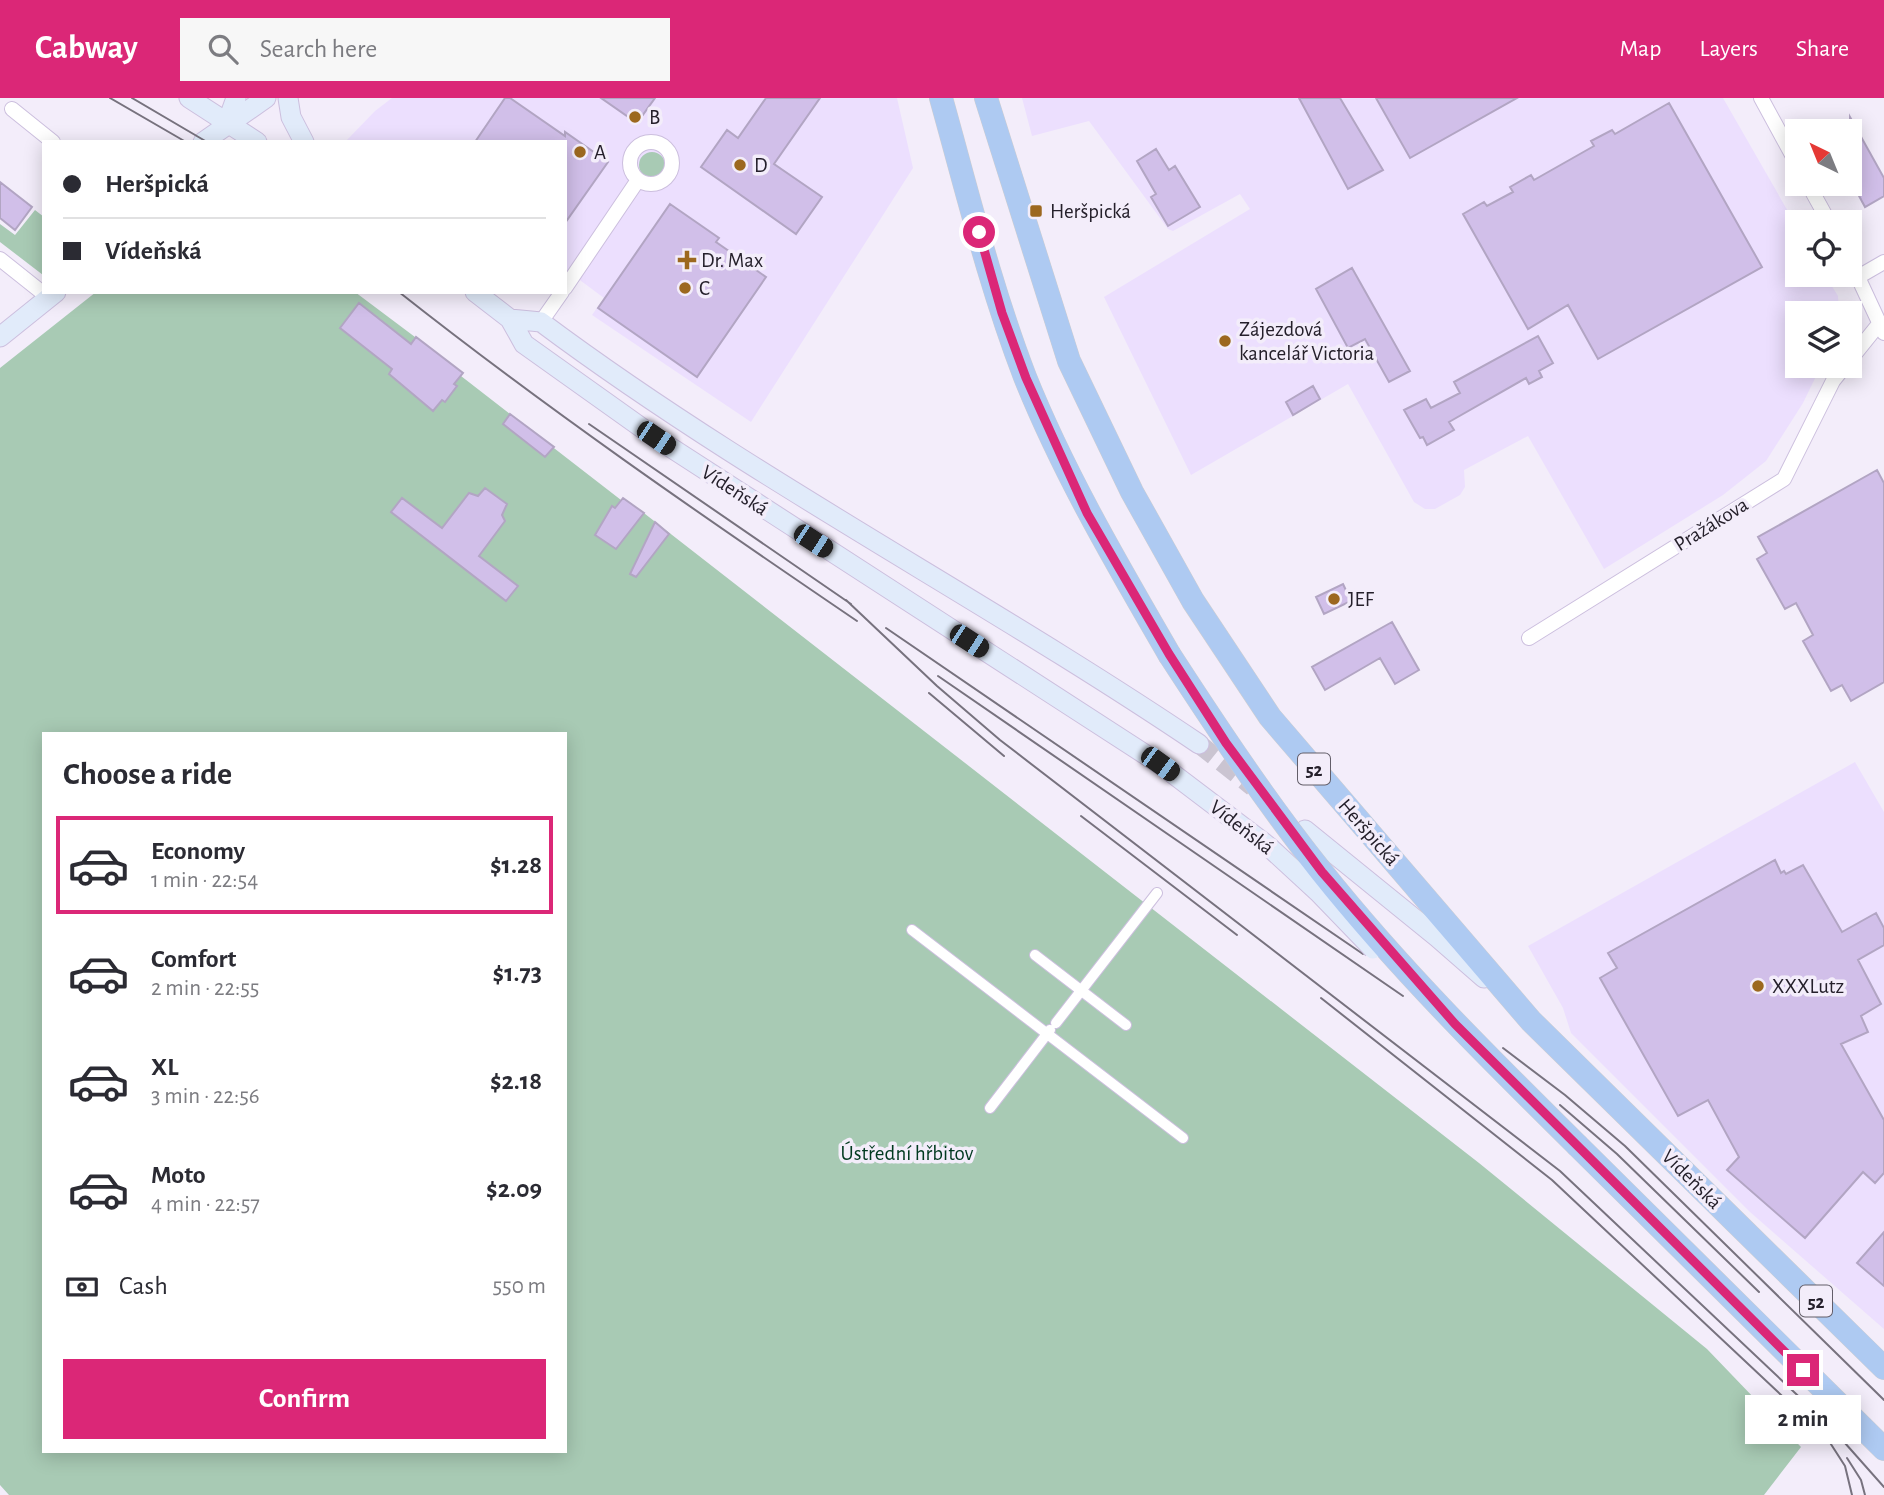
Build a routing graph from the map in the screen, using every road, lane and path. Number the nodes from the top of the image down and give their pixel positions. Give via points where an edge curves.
1 (189, 98) edge
2 (236, 98) edge
3 (266, 98) edge
4 (288, 98) edge
5 (940, 98) edge
6 (986, 98) edge
7 (1761, 98) edge
8 (12, 109) dead end
9 (227, 123) junction
10 (51, 140) edge
11 (206, 140) edge
12 (254, 140) edge
13 (303, 140) edge
14 (1785, 142) edge
15 (638, 180) dead end
16 (0, 259) edge
17 (1884, 262) edge
18 (1862, 274) edge
19 (1862, 285) edge
20 (567, 286) edge
21 (42, 288) edge
22 (478, 294) edge
23 (561, 294) edge
24 (52, 295) edge
25 (510, 319) junction
26 (541, 322) junction
27 (1882, 328) edge
28 (0, 337) edge
29 (1862, 348) edge
30 (1835, 378) edge
31 (1529, 638) dead end
32 (1199, 744) tunnel mouth
33 (1305, 830) dead end
34 (1157, 892) dead end
35 (912, 930) dead end
36 (1035, 955) dead end
37 (1081, 990) junction
38 (1531, 1021) junction
39 (1455, 1024) junction
40 (1126, 1025) dead end
41 (1052, 1028) junction
42 (990, 1108) dead end
43 (1183, 1138) dead end
44 (1884, 1368) edge
45 (1884, 1449) edge

1 - 9 main road
2 - 9 main road
3 - 9 main road
4 - 13 main road via 291,117
5 - 39 highway, bridge via 1002,313 1087,513 1226,743 1322,872
6 - 38 highway, Heršpická / 52 via 1069,361 1132,492 1193,601 1270,718
7 - 14 street
8 - 10 street
9 - 11 main road
9 - 12 main road
15 - 20 street
16 - 21 street
17 - 18 street
19 - 27 street
22 - 25 main road, Vídeňská
23 - 26 street
24 - 28 main road
25 - 26 main road
25 - 39 main road, Vídeňská, bridge via 524,344 656,438 1160,764 1268,846
26 - 32 main road, Vídeňská via 739,460 1097,676
27 - 29 street
30 - 31 street, Pražákova via 1784,478
33 - 38 main road, Vídeňská via 1437,936
34 - 37 street
35 - 41 street
36 - 37 street
37 - 40 street
37 - 41 street
38 - 44 highway, Vídeňská / 52
39 - 45 highway, Vídeňská, bridge
41 - 42 street
41 - 43 street

